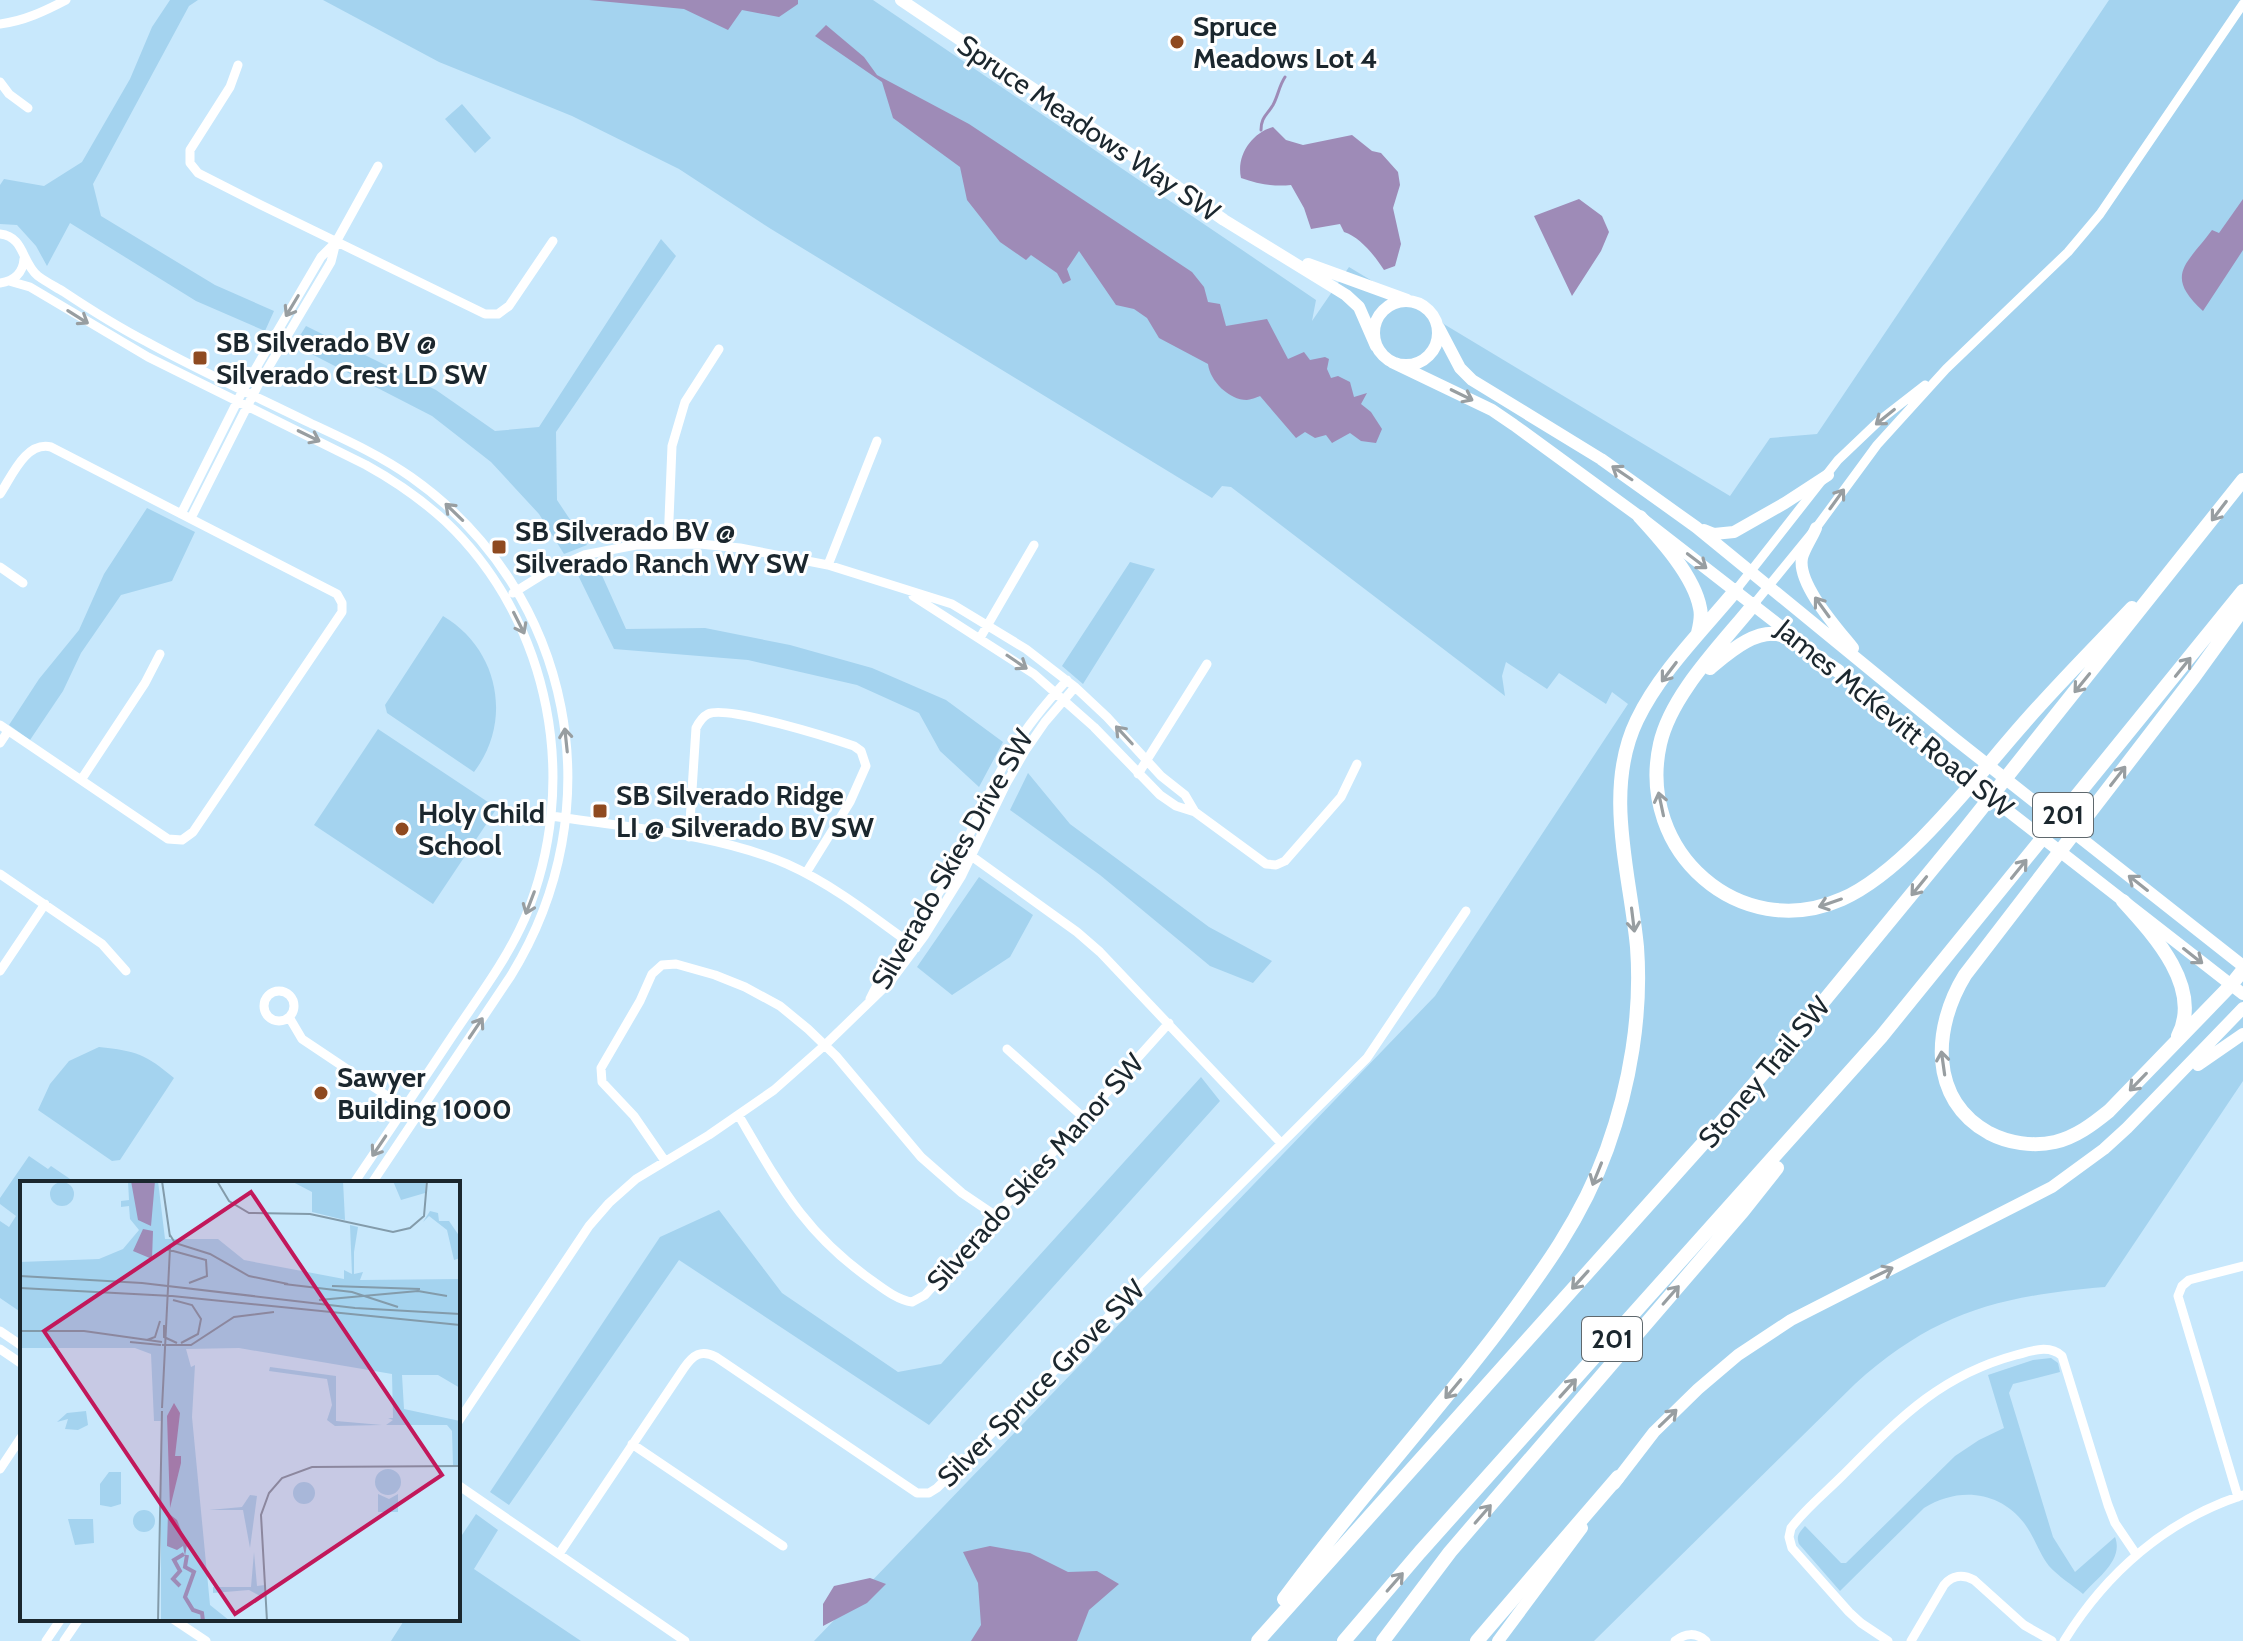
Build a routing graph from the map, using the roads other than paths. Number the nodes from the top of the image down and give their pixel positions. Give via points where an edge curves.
1 (66, 0) edge
2 (901, 0) edge
3 (2243, 4) edge
4 (0, 24) edge
5 (238, 65) dead end
6 (0, 82) edge
7 (28, 108) dead end
8 (378, 166) dead end
9 (0, 234) edge
10 (553, 241) dead end
11 (336, 242) junction
12 (1279, 253) junction
13 (25, 256) junction
14 (3, 282) edge
15 (1415, 302) junction
16 (1438, 328) junction
17 (1376, 346) junction
18 (719, 349) dead end
19 (1392, 362) junction
20 (1946, 369) junction
21 (248, 393) junction
22 (242, 404) junction
23 (877, 441) dead end
24 (1828, 475) junction
25 (2243, 480) edge
26 (0, 494) edge
27 (186, 516) junction
28 (1640, 517) junction
29 (1696, 527) junction
30 (1816, 528) junction
31 (2201, 535) junction
32 (668, 544) junction
33 (1034, 545) dead end
34 (828, 565) junction
35 (0, 567) edge
36 (1750, 573) junction
37 (23, 583) dead end
38 (1768, 588) junction
39 (904, 590) junction
40 (1736, 590) junction
41 (516, 591) junction
42 (2243, 591) edge
43 (505, 598) junction
44 (1754, 604) junction
45 (2243, 609) edge
46 (988, 624) junction
47 (1698, 635) junction
48 (980, 638) junction
49 (160, 654) dead end
50 (1207, 664) dead end
51 (1870, 669) junction
52 (1838, 671) junction
53 (1691, 683) junction
54 (1071, 684) junction
55 (1056, 692) junction
56 (1065, 699) junction
57 (4, 728) edge
58 (0, 743) edge
59 (1146, 760) junction
60 (1357, 764) dead end
61 (1138, 774) junction
62 (81, 780) junction
63 (1195, 812) junction
64 (552, 816) junction
65 (567, 818) junction
66 (689, 837) junction
67 (963, 850) junction
68 (972, 856) junction
69 (806, 873) junction
70 (0, 874) edge
71 (2123, 901) junction
72 (45, 904) junction
73 (1466, 911) dead end
74 (907, 941) junction
75 (916, 948) junction
76 (2243, 968) edge
77 (0, 971) edge
78 (126, 971) dead end
79 (2237, 990) edge
80 (868, 1002) junction
81 (2243, 1008) edge
82 (289, 1017) dead end
83 (1169, 1023) junction
84 (2243, 1034) edge
85 (1881, 1037) junction
86 (826, 1044) junction
87 (2174, 1044) junction
88 (1007, 1049) dead end
89 (404, 1108) junction
90 (417, 1116) junction
91 (739, 1116) junction
92 (1084, 1118) junction
93 (2127, 1128) junction
94 (1281, 1143) junction
95 (665, 1161) junction
96 (355, 1181) edge
97 (373, 1181) edge
98 (996, 1216) junction
99 (2243, 1266) edge
100 (0, 1331) edge
101 (20, 1345) edge
102 (0, 1349) edge
103 (20, 1363) edge
104 (460, 1419) edge
105 (20, 1439) edge
106 (632, 1444) junction
107 (0, 1469) edge
108 (1618, 1477) junction
109 (460, 1486) edge
110 (2240, 1496) edge
111 (783, 1546) dead end
112 (559, 1554) junction
113 (2136, 1554) junction
114 (60, 1621) edge
115 (78, 1621) edge
116 (176, 1621) edge
117 (46, 1641) edge
118 (64, 1641) edge
119 (206, 1641) edge
120 (685, 1641) edge
121 (1256, 1641) edge
122 (1344, 1641) edge
123 (1383, 1641) edge
124 (1477, 1641) edge
125 (1498, 1641) edge
126 (1675, 1641) edge
127 (1706, 1641) edge
128 (1888, 1641) edge
129 (1911, 1641) edge
130 (2052, 1641) edge
131 (2064, 1641) edge

1 - 4 street
2 - 12 main road, Spruce Meadows Way SW
3 - 20 street via 2100,214 2068,252
5 - 11 street via 190,150 192,167
6 - 7 street
8 - 11 street
9 - 13 street via 18,241
10 - 11 street via 509,306 491,315
11 - 21 street via 321,257
12 - 15 main road, Spruce Meadows Way SW
12 - 17 main road, Spruce Meadows Way SW via 1359,307
13 - 14 street via 21,271
13 - 21 street via 38,276 98,314
14 -> 22 street via 30,287 135,350
15 - 16 main road via 1432,314
15 - 17 main road via 1395,303 1379,315
16 - 19 main road via 1436,343 1423,360 1413,365
29 -> 16 main road via 1601,459 1472,380
17 - 19 main road
18 - 32 street via 685,402 672,446
19 -> 28 main road via 1492,410
20 -> 24 street via 1880,420
30 -> 20 street via 1877,445
21 - 22 street
41 -> 21 street via 463,521 419,483 371,453
22 - 27 street
22 -> 43 street via 409,492 466,543
23 - 34 street
24 - 29 main road via 1734,532 1714,534
24 - 36 street
25 -> 31 highway, Stoney Trail SW / 201
26 - 27 street via 29,451 45,446
27 - 62 street via 337,594 342,612 188,837 168,839
28 -> 40 main road
28 - 47 highway via 1695,593 1701,616
29 - 36 main road
30 - 38 street
51 -> 30 main road via 1804,579 1802,558
31 -> 53 highway via 1896,863 1863,888 1825,906 1787,912 1742,903 1706,881 1672,841 1660,804 1657,761 1668,721
31 -> 121 highway, Stoney Trail SW / 201 via 1735,1106
32 - 34 street via 740,548
32 - 41 street via 618,546 584,555
33 - 46 street
34 - 39 street
35 - 37 street
36 - 38 main road, James McKevitt Road SW
36 - 40 street
38 - 44 street
38 - 51 main road, James McKevitt Road SW
39 - 46 street via 952,604
39 - 48 street
40 - 44 main road, James McKevitt Road SW
40 - 47 highway
41 - 43 street
65 -> 41 street via 568,755 559,694 537,628
85 -> 42 highway, 201
43 -> 64 street via 524,632 549,718
44 - 52 main road, James McKevitt Road SW
44 - 53 highway
87 -> 45 highway via 2091,1125 2055,1142 2034,1144 1998,1138 1965,1115 1949,1090 1941,1053 1952,1000 1972,963
46 - 48 street
46 - 54 street
47 -> 121 highway via 1636,722 1621,781 1624,858 1637,947 1636,1017 1617,1119 1597,1177 1536,1282 1338,1527
48 -> 55 street
49 - 62 street
50 - 59 street
76 -> 51 main road, James McKevitt Road SW
52 - 53 highway via 1787,637 1772,633 1737,648
52 - 71 main road, James McKevitt Road SW
54 - 55 street, Silverado Skies Drive SW
54 - 56 street, Silverado Skies Drive SW
59 -> 54 street
55 - 56 street
55 - 67 street, Silverado Skies Drive SW via 1011,754
56 - 61 street
56 - 68 street, Silverado Skies Drive SW via 1014,769
57 - 58 street
57 - 62 street
59 - 61 street
59 - 63 street via 1185,795
60 - 63 street via 1337,802 1276,865 1263,863
61 - 63 street via 1176,806
64 - 65 street
64 -> 89 street via 540,875 515,940
65 - 66 street
90 -> 65 street via 529,945 548,901
66 - 69 street via 740,847
66 - 69 street via 696,728 703,717 725,713 805,730 854,746 866,766
67 - 68 street
67 - 74 street, Silverado Skies Drive SW
68 - 75 street, Silverado Skies Drive SW
68 - 83 street via 1089,942
69 - 74 street
70 - 72 street
71 -> 79 main road, James McKevitt Road SW
71 - 87 highway via 2150,931 2176,975 2185,1010
72 - 77 street
72 - 78 street via 102,944
73 - 94 street via 1367,1058
74 - 75 street
74 - 80 street, Silverado Skies Drive SW via 881,974
75 - 80 street, Silverado Skies Drive SW
76 - 79 highway
79 - 87 highway
80 - 86 street, Silverado Skies Drive SW
81 - 93 main road
82 - 89 street via 302,1039
83 - 92 street, Silverado Skies Manor SW
83 - 94 street
84 - 93 main road via 2211,1054
122 -> 85 highway, 201
123 -> 85 highway via 1450,1552 1743,1211
86 - 91 street, Silverado Skies Drive SW
86 - 95 street via 780,1006 745,987 699,969 662,965 603,1061 601,1076
86 - 98 street via 921,1157
88 - 92 street
89 - 90 street
89 -> 96 street
90 - 97 street
91 - 95 street, Silverado Skies Drive SW
91 - 98 street, Silverado Skies Manor SW via 813,1231 854,1268 905,1301 921,1299
92 - 98 street, Silverado Skies Manor SW
108 -> 93 main road via 1654,1432 1738,1355 1815,1307 2052,1187
94 - 106 street, Silver Spruce Grove SW via 929,1493 917,1493 708,1353 690,1359
95 - 104 street, Silverado Skies Drive SW via 636,1179 594,1220
99 - 110 street via 2189,1280 2178,1296
100 - 101 street
102 - 103 street
105 - 107 street
106 - 111 street
106 - 112 street, Silver Spruce Grove SW
108 - 124 highway
108 - 125 main road
109 - 112 street
110 - 113 street via 2173,1527
112 - 120 street
113 - 128 street via 2108,1505 2062,1356 2046,1349 1986,1364 1904,1415 1791,1528 1792,1548 1849,1612
113 - 131 street via 2102,1588
114 - 117 street
115 - 118 street
116 - 119 street
126 - 127 street via 1688,1634
129 - 130 street via 1944,1585 1960,1576 1974,1580 2010,1614

